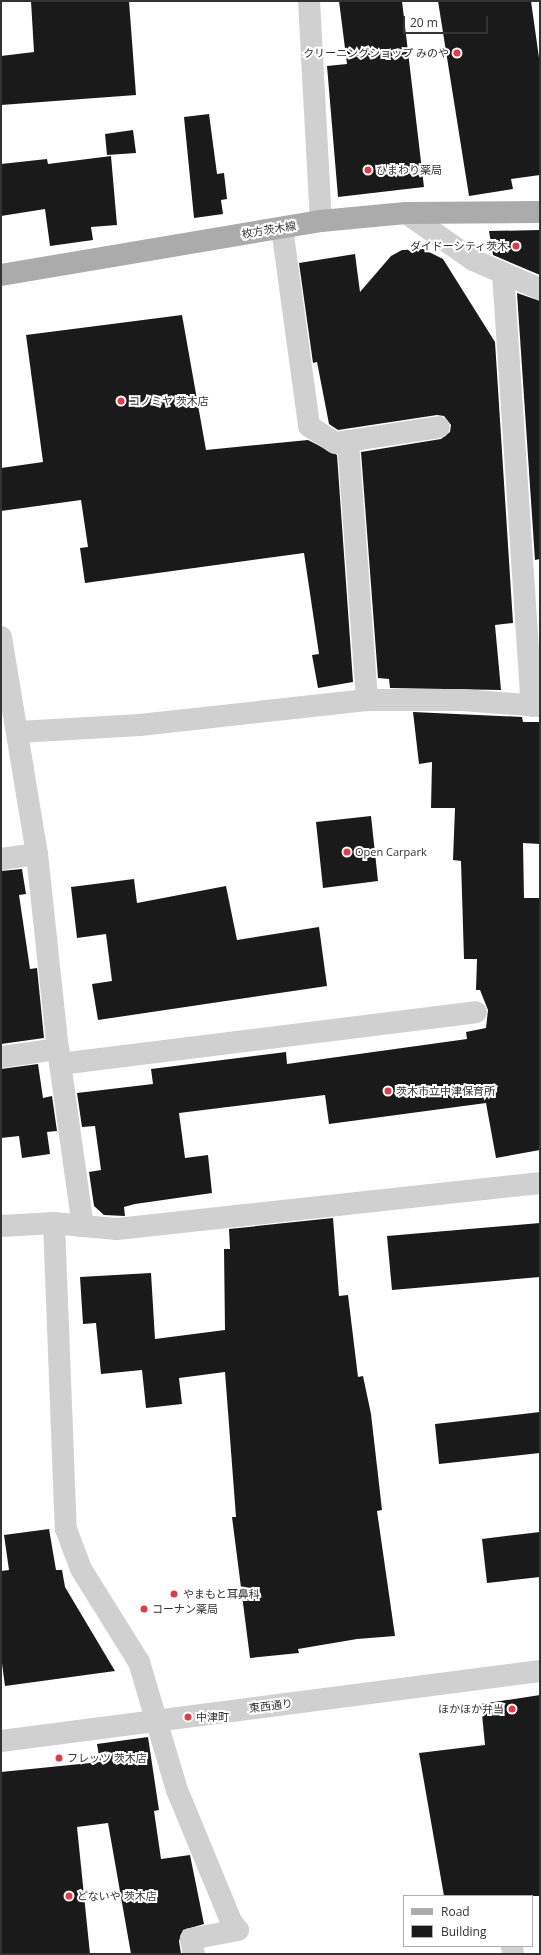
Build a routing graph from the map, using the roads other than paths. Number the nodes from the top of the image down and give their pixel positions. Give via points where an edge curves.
1 (309, 1) edge
2 (540, 212) edge
3 (406, 214) junction
4 (321, 221) junction
5 (282, 228) junction
6 (503, 273) junction
7 (1, 275) edge
8 (540, 289) edge
9 (438, 427) dead end
10 (348, 441) junction
11 (1, 637) edge
12 (368, 700) junction
13 (536, 706) edge
14 (18, 732) junction
15 (37, 854) junction
16 (1, 859) edge
17 (476, 1012) dead end
18 (1, 1057) edge
19 (59, 1057) junction
20 (540, 1183) edge
21 (54, 1223) junction
22 (1, 1226) edge
23 (83, 1226) junction
24 (540, 1671) edge
25 (159, 1721) junction
26 (1, 1741) edge
27 (194, 1954) edge

1 - 4 street
2 - 3 main road, 枚方茨木線
3 - 4 main road, 枚方茨木線
3 - 6 street via 473,260
4 - 5 main road, 枚方茨木線
5 - 7 main road, 枚方茨木線
5 - 10 street via 309,426 335,443
6 - 8 street
6 - 13 street
9 - 10 street
10 - 12 street
11 - 14 street
12 - 13 street via 462,700
12 - 14 street via 140,725
14 - 15 street
15 - 16 street
15 - 19 street
17 - 19 street
18 - 19 street
19 - 23 street
20 - 23 street via 117,1229
21 - 22 street
21 - 23 street
21 - 25 street via 66,1529 81,1569 140,1662
24 - 25 street, 東西通り
25 - 26 street, 東西通り
25 - 27 street via 177,1790 231,1922 238,1930 191,1939

